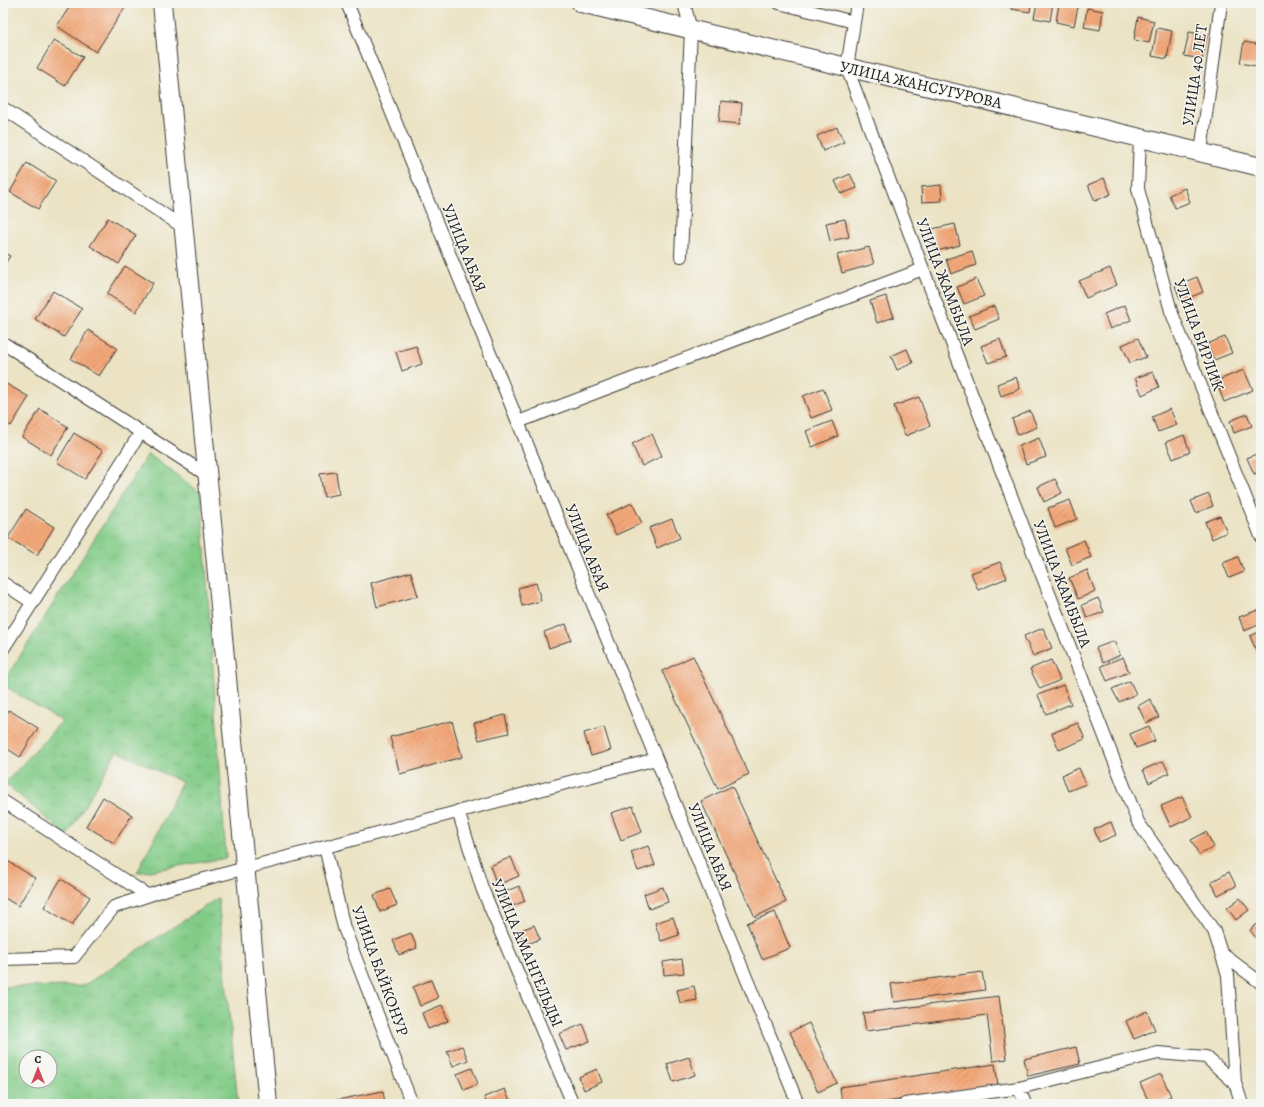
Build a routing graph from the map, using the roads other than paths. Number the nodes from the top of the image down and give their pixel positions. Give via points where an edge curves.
1 (162, 3) edge
2 (347, 3) edge
3 (581, 3) edge
4 (684, 3) edge
5 (779, 3) edge
6 (857, 3) edge
7 (1221, 3) edge
8 (854, 22) junction
9 (691, 30) junction
10 (847, 68) junction
11 (3, 108) edge
12 (1140, 137) junction
13 (1201, 152) junction
14 (1261, 167) edge
15 (183, 227) junction
16 (681, 256) dead end
17 (923, 269) junction
18 (3, 343) edge
19 (518, 422) junction
20 (141, 432) junction
21 (207, 475) junction
22 (1261, 536) edge
23 (3, 583) edge
24 (32, 603) junction
25 (3, 649) edge
26 (656, 759) junction
27 (3, 800) edge
28 (458, 812) junction
29 (325, 847) junction
30 (245, 868) junction
31 (147, 896) junction
32 (1221, 953) junction
33 (3, 959) edge
34 (1261, 983) edge
35 (1235, 1083) junction
36 (1019, 1088) junction
37 (268, 1104) edge
38 (412, 1104) edge
39 (573, 1104) edge
40 (798, 1104) edge
41 (905, 1104) edge
42 (1025, 1104) edge
43 (1242, 1104) edge

1 - 15 main road
2 - 19 street, УЛИЦА АБАЯ
3 - 9 main road, УЛИЦА ЖАНСУГУРОВА
4 - 9 street
5 - 8 street
6 - 8 street
7 - 13 street, УЛИЦА 40 ЛЕТ
8 - 10 street
9 - 10 main road, УЛИЦА ЖАНСУГУРОВА
9 - 16 street
10 - 12 main road, УЛИЦА ЖАНСУГУРОВА
10 - 17 street, УЛИЦА ЖАМБЫЛА
11 - 15 street
12 - 13 main road, УЛИЦА ЖАНСУГУРОВА
12 - 22 street, УЛИЦА БИРЛИК via 1138,189 1170,311
13 - 14 main road, УЛИЦА ЖАНСУГУРОВА
15 - 21 main road
17 - 19 street
17 - 32 street, УЛИЦА ЖАМБЫЛА via 1138,822 1214,931
18 - 20 street
19 - 26 street, УЛИЦА АБАЯ
20 - 21 street
20 - 24 street
21 - 30 main road
23 - 24 street
24 - 25 street
26 - 28 street
26 - 40 street, УЛИЦА АБАЯ
27 - 31 street
28 - 29 street
28 - 39 street, УЛИЦА АМАНГЕЛЬДЫ via 482,888
29 - 30 street
29 - 38 street, УЛИЦА БАЙКОНУР via 344,928
30 - 31 street
30 - 37 main road
31 - 33 street via 114,907 74,956
32 - 34 street
32 - 35 street, УЛИЦА ЖАМБЫЛА via 1228,975
35 - 36 street via 1206,1057 1158,1053
35 - 43 street, УЛИЦА ЖАМБЫЛА
36 - 41 street
36 - 42 street

